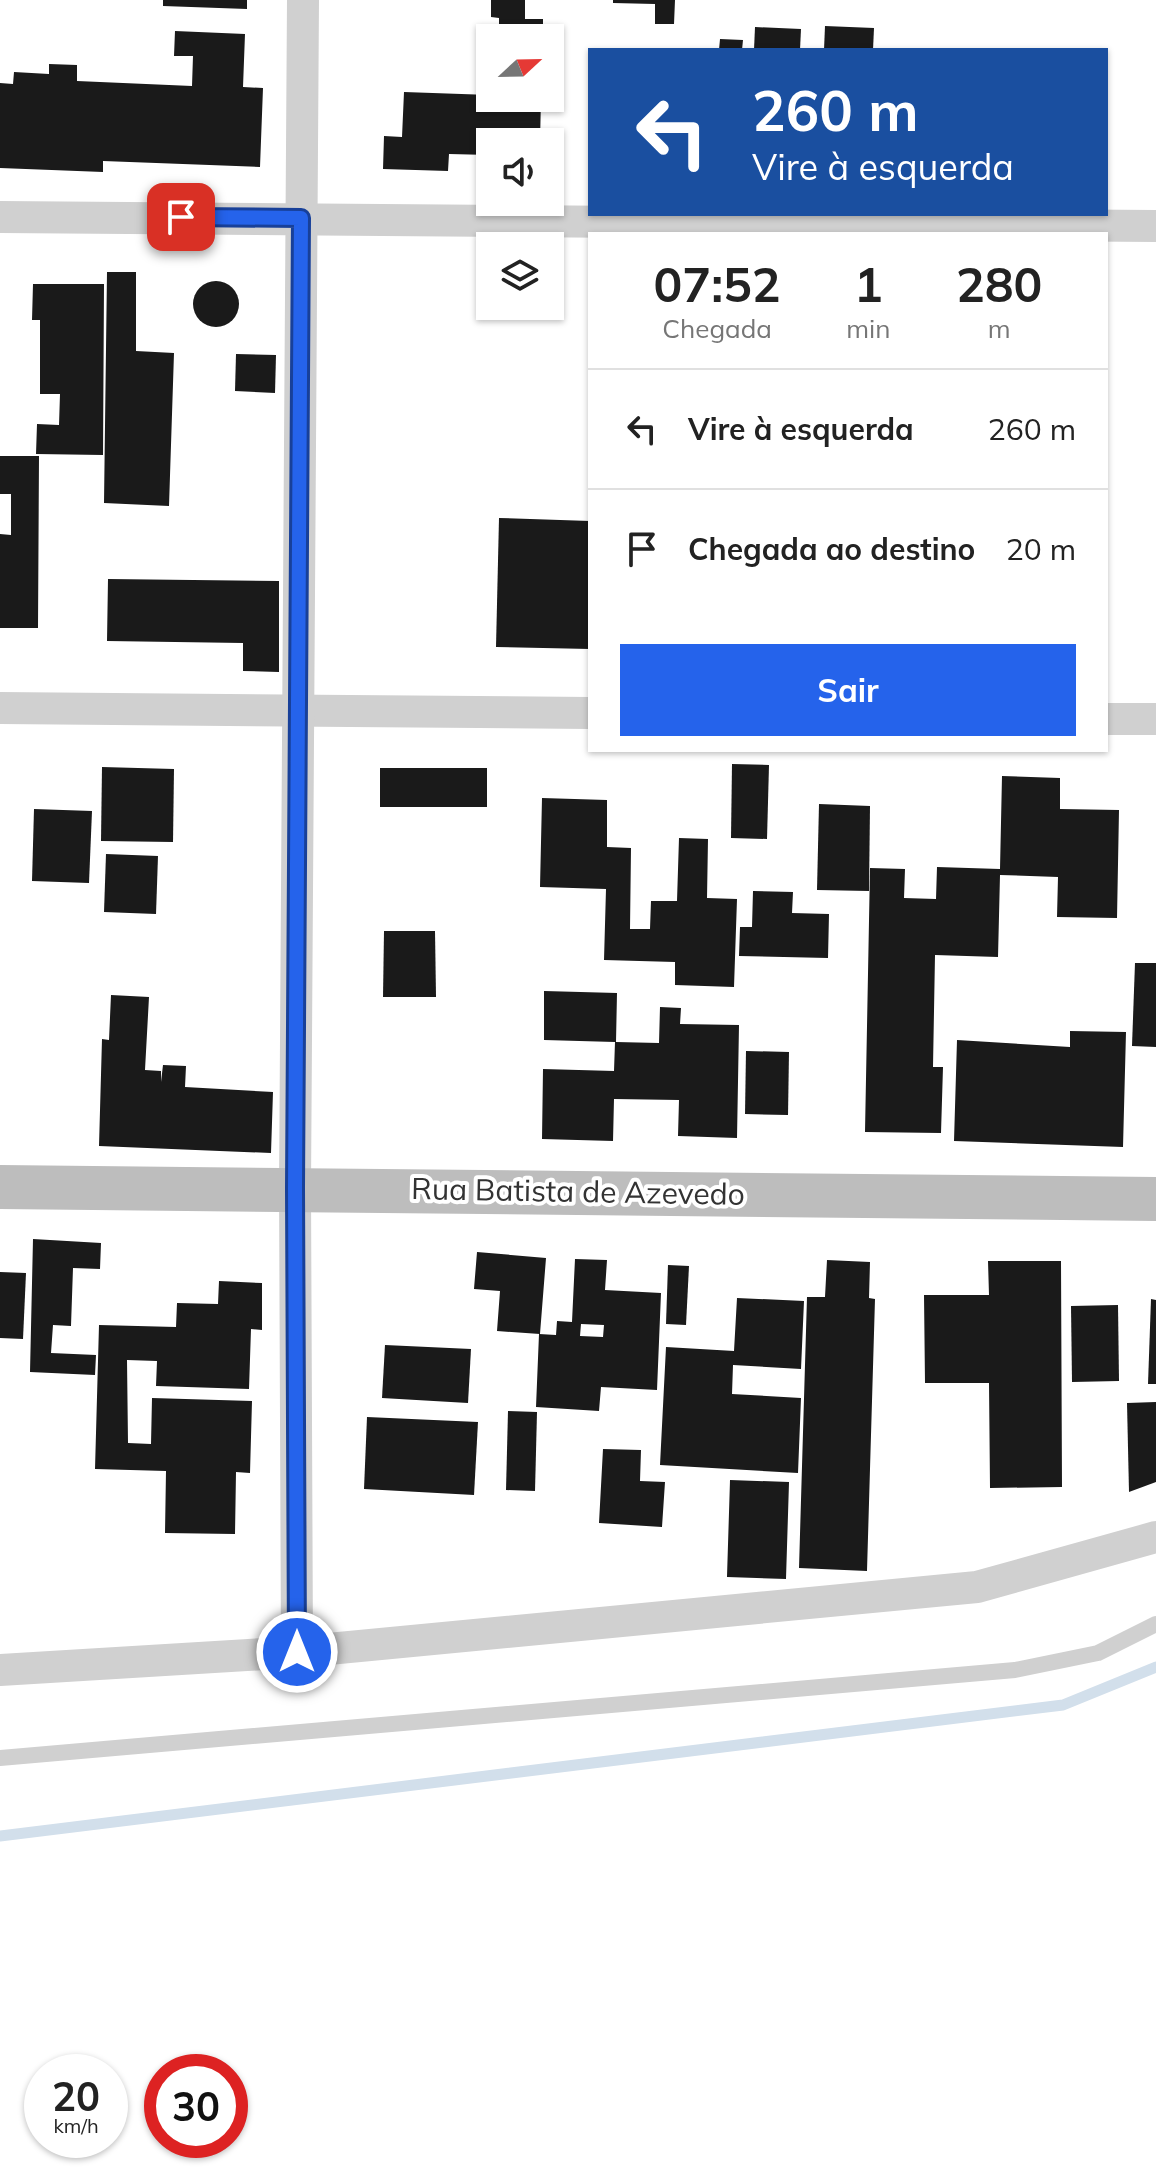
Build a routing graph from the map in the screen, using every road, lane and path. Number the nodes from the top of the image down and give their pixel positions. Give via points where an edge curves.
1 (303, 0) edge
2 (0, 217) edge
3 (301, 218) junction
4 (1156, 226) edge
5 (0, 708) edge
6 (298, 710) junction
7 (588, 713) edge
8 (1108, 719) edge
9 (1156, 719) edge
10 (0, 1187) edge
11 (295, 1188) junction
12 (1156, 1199) edge
13 (1156, 1537) edge
14 (1156, 1624) edge
15 (297, 1652) junction
16 (0, 1670) edge
17 (0, 1758) edge

1 - 3 street
2 - 3 street
3 - 4 street
3 - 6 street
5 - 6 street
6 - 7 street
6 - 11 street
8 - 9 street
10 - 11 street, Rua Batista de Azevedo
11 - 12 street, Rua Batista de Azevedo
11 - 15 street
13 - 15 street via 977,1587
14 - 17 lane via 1098,1653 1015,1670
15 - 16 street

